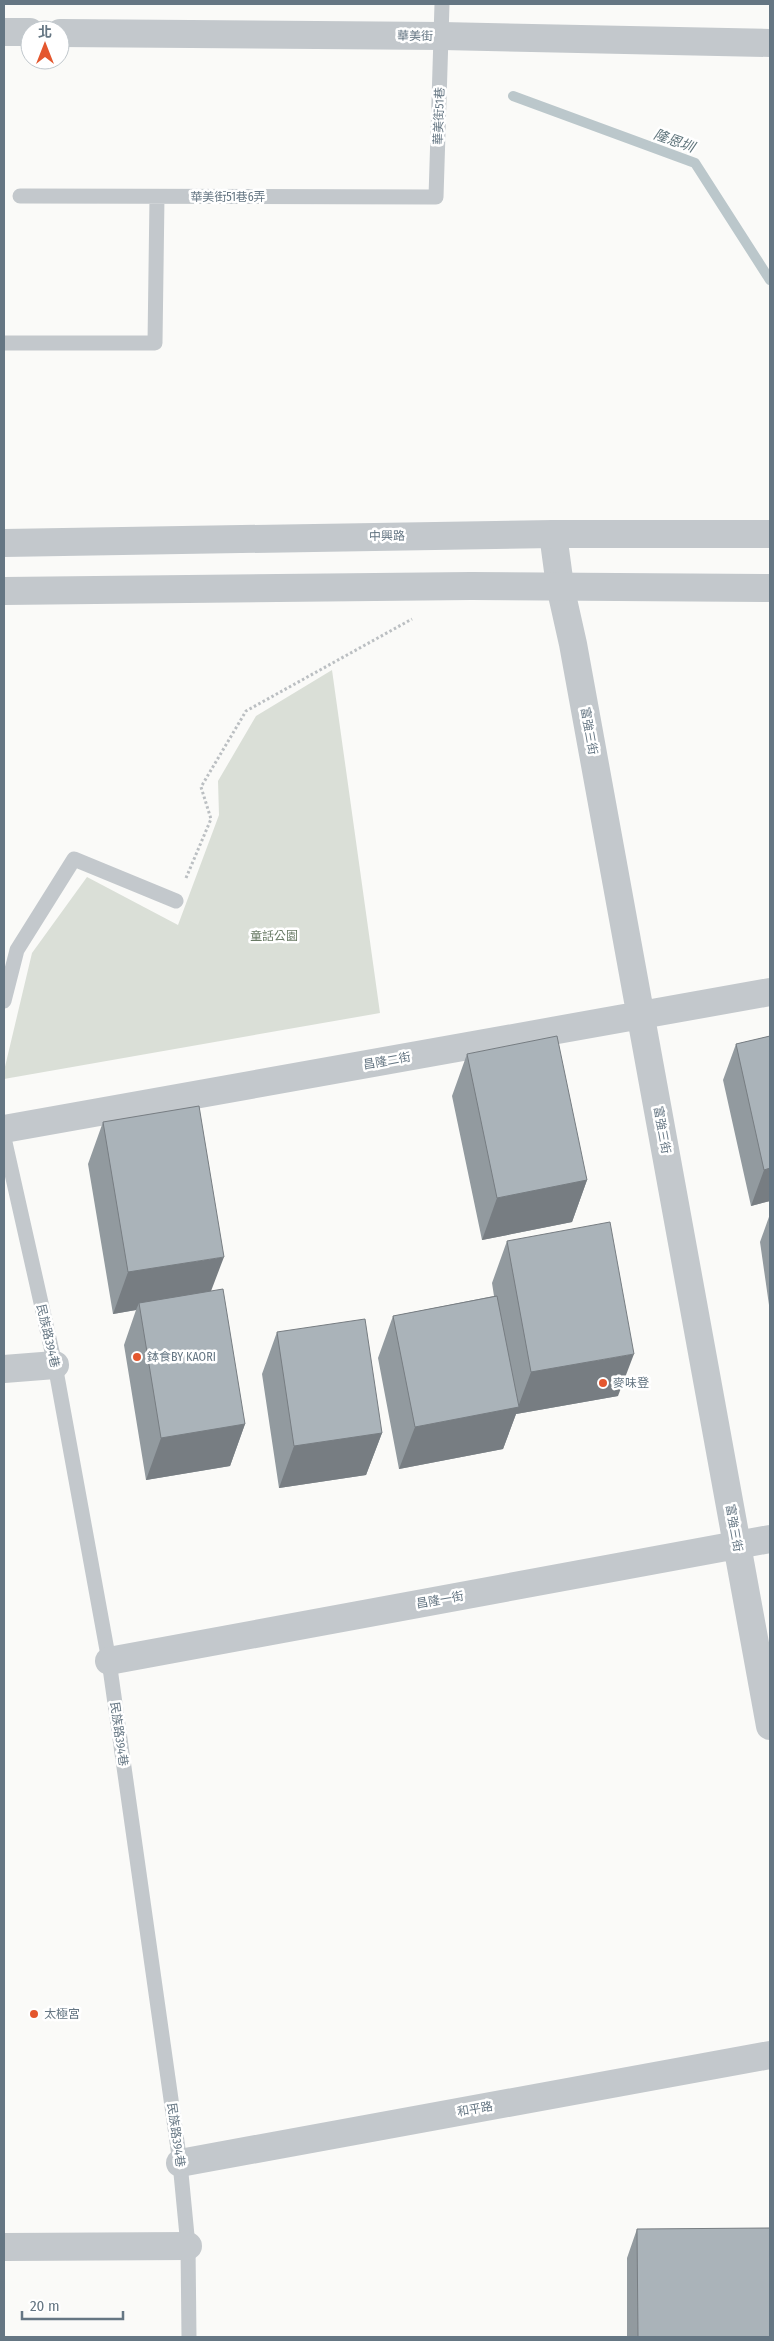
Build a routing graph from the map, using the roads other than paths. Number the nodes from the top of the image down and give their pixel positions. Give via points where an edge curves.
1 (442, 4) edge
2 (4, 32) edge
3 (20, 32) edge
4 (70, 33) edge
5 (442, 36) junction
6 (770, 43) edge
7 (20, 196) dead end
8 (157, 197) junction
9 (436, 197) joint
10 (5, 343) edge
11 (553, 534) junction
12 (770, 534) edge
13 (4, 542) edge
14 (560, 586) junction
15 (770, 588) edge
16 (4, 591) edge
17 (176, 901) road end
18 (770, 992) edge
19 (4, 1001) edge
20 (641, 1016) junction
21 (4, 1129) edge
22 (4, 1138) edge
23 (55, 1365) junction
24 (4, 1369) edge
25 (770, 1540) edge
26 (738, 1546) junction
27 (109, 1662) junction
28 (770, 1726) edge
29 (770, 2056) edge
30 (180, 2162) junction
31 (188, 2246) junction
32 (4, 2247) edge
33 (189, 2337) edge

1 - 5 lane, 華美街51巷
2 - 3 street
4 - 5 street, 華美街
5 - 6 street, 華美街
5 - 9 lane, 華美街51巷
7 - 8 lane, 華美街51巷6弄
8 - 9 lane, 華美街51巷6弄
8 - 10 lane via 156,343
11 - 12 street, 中興路
11 - 13 street, 中興路
11 - 14 street, 富強三街
14 - 15 street
14 - 16 street
14 - 20 street, 富強三街
17 - 19 lane via 74,859 18,950
18 - 20 street, 昌隆二街
20 - 21 street, 昌隆二街
20 - 26 street, 富強三街
22 - 23 lane, 民族路394巷
23 - 24 street
23 - 27 lane, 民族路394巷
25 - 26 street, 昌隆一街
26 - 27 street, 昌隆一街
26 - 28 street, 富強三街
27 - 30 lane, 民族路394巷
29 - 30 street, 和平路
30 - 31 lane, 民族路394巷
31 - 32 street
31 - 33 lane, 民族路394巷

